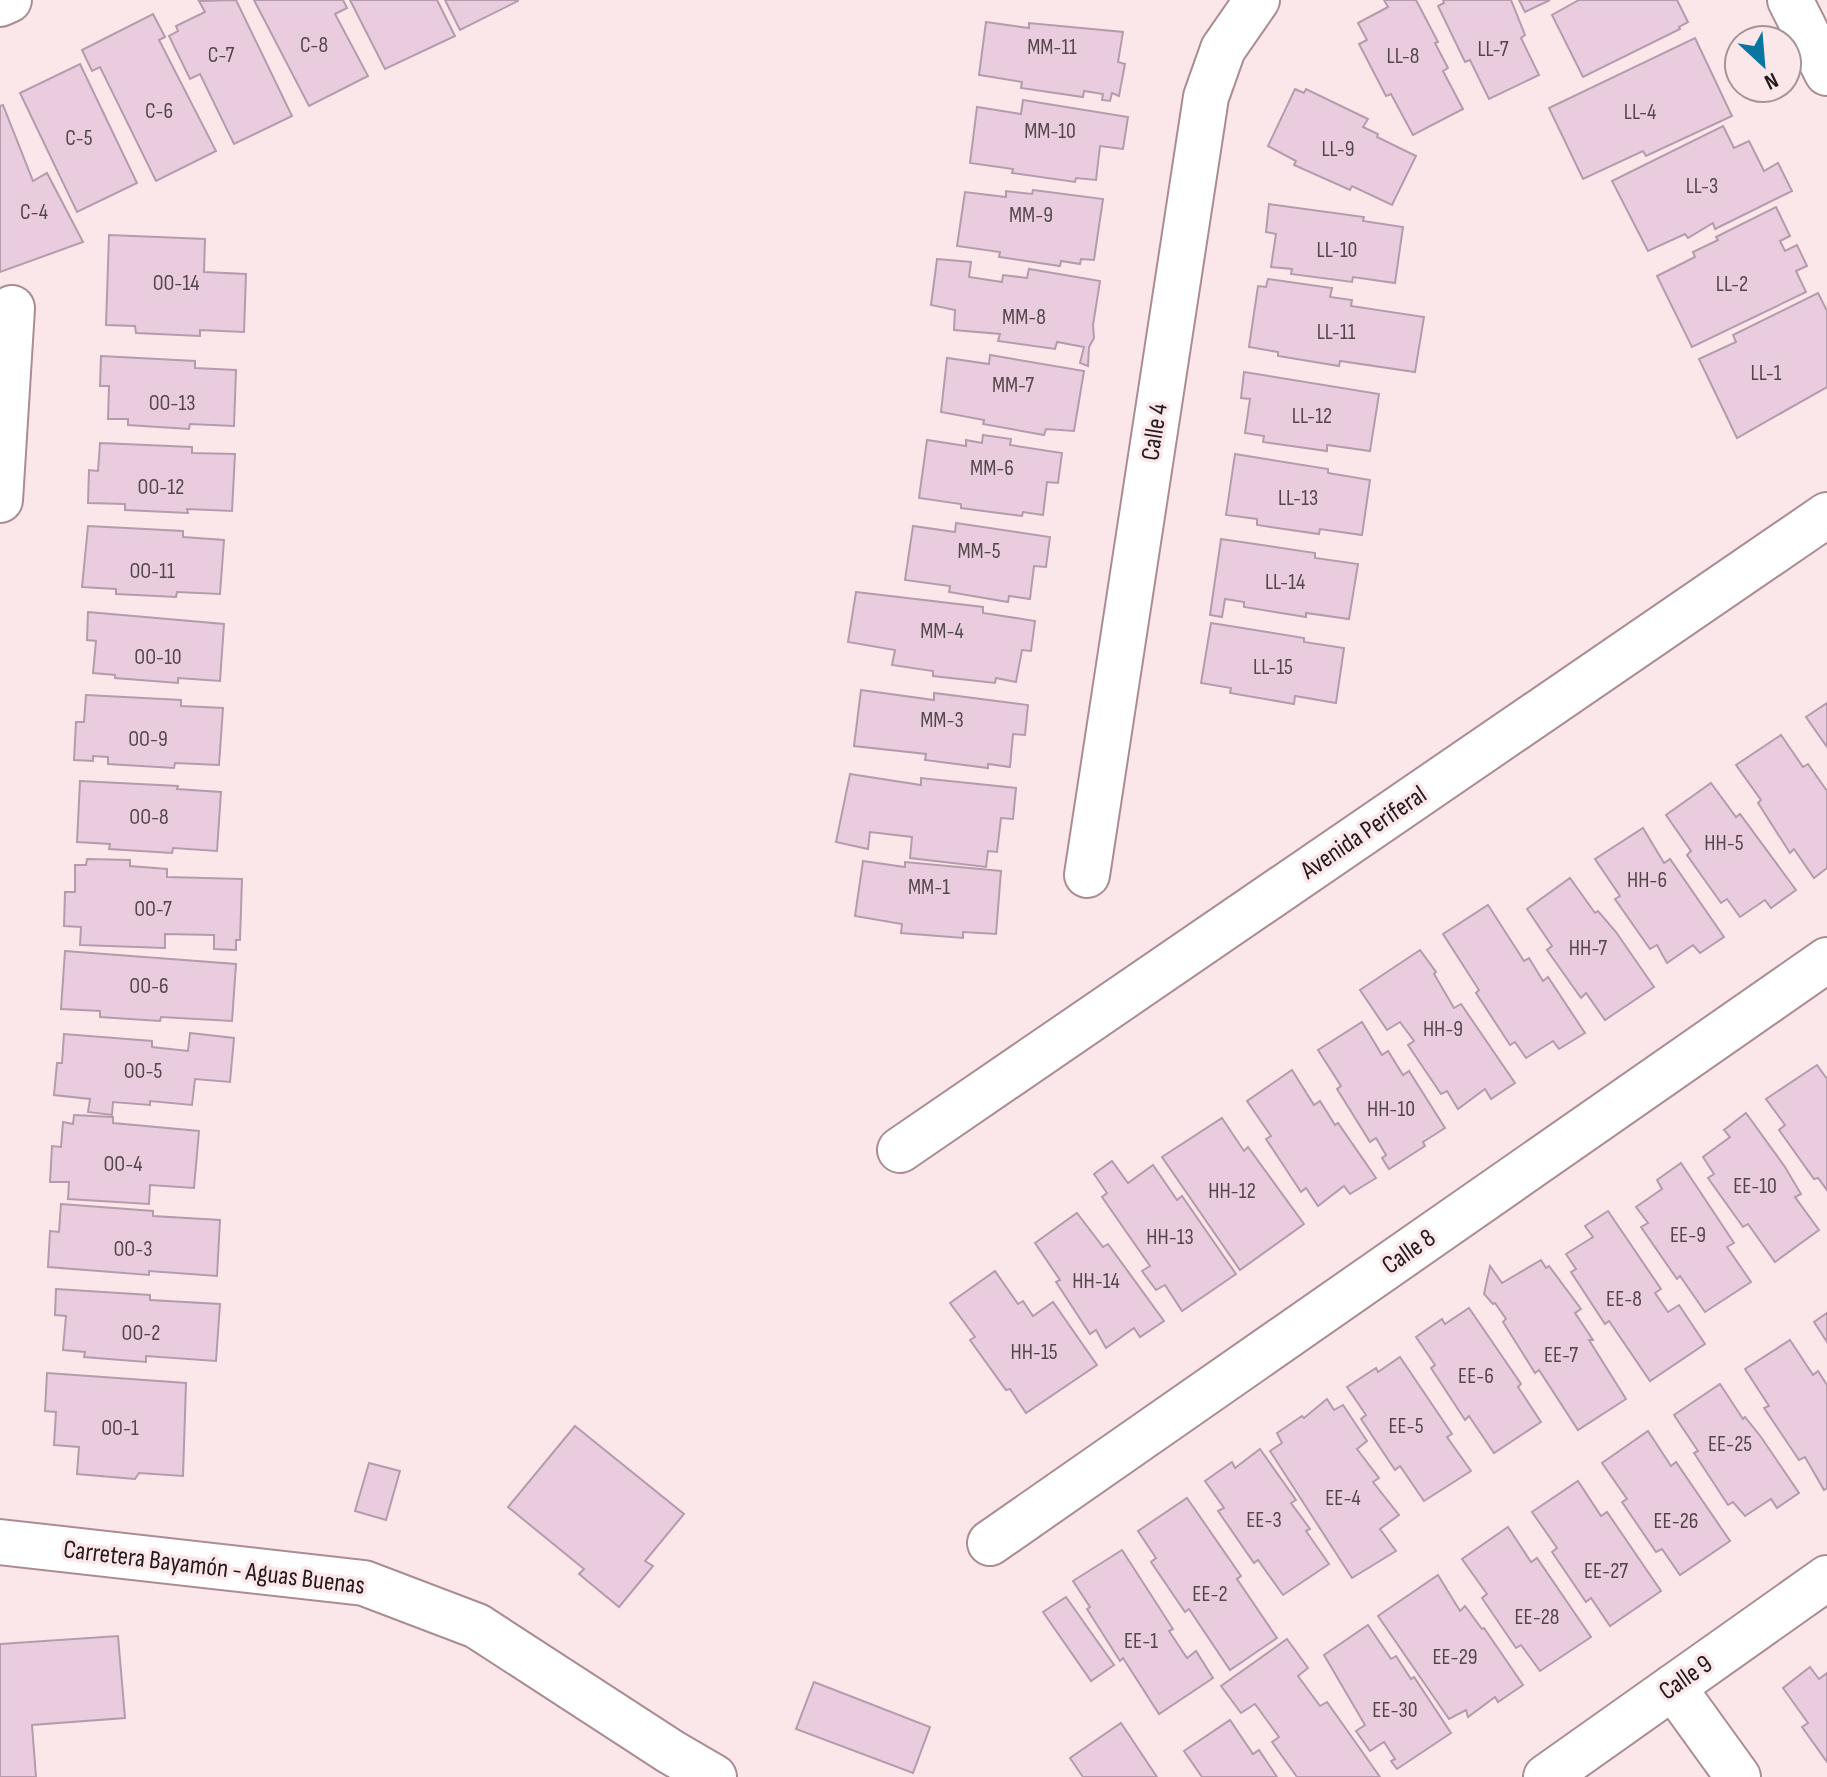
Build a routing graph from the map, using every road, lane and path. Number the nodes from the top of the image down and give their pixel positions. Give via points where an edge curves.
1 (9, 0) edge
2 (1257, 0) edge
3 (1790, 0) edge
4 (0, 4) edge
5 (1827, 73) edge
6 (12, 308) dead end
7 (0, 500) edge
8 (1827, 515) edge
9 (1087, 875) dead end
10 (1827, 960) edge
11 (900, 1150) dead end
12 (0, 1542) edge
13 (990, 1543) dead end
14 (1827, 1578) edge
15 (1673, 1687) junction
16 (714, 1777) edge
17 (1546, 1777) edge
18 (1738, 1777) edge

1 - 4 street
2 - 9 street, Calle 4 via 1223,49 1206,97
3 - 5 street
6 - 7 street
8 - 11 street, Avenida Periferal
10 - 13 street, Calle 8
12 - 16 street, Carretera Bayamón - Aguas Buenas via 364,1583 477,1626
14 - 15 street, Calle 9
15 - 17 street, Calle 9
15 - 18 street

